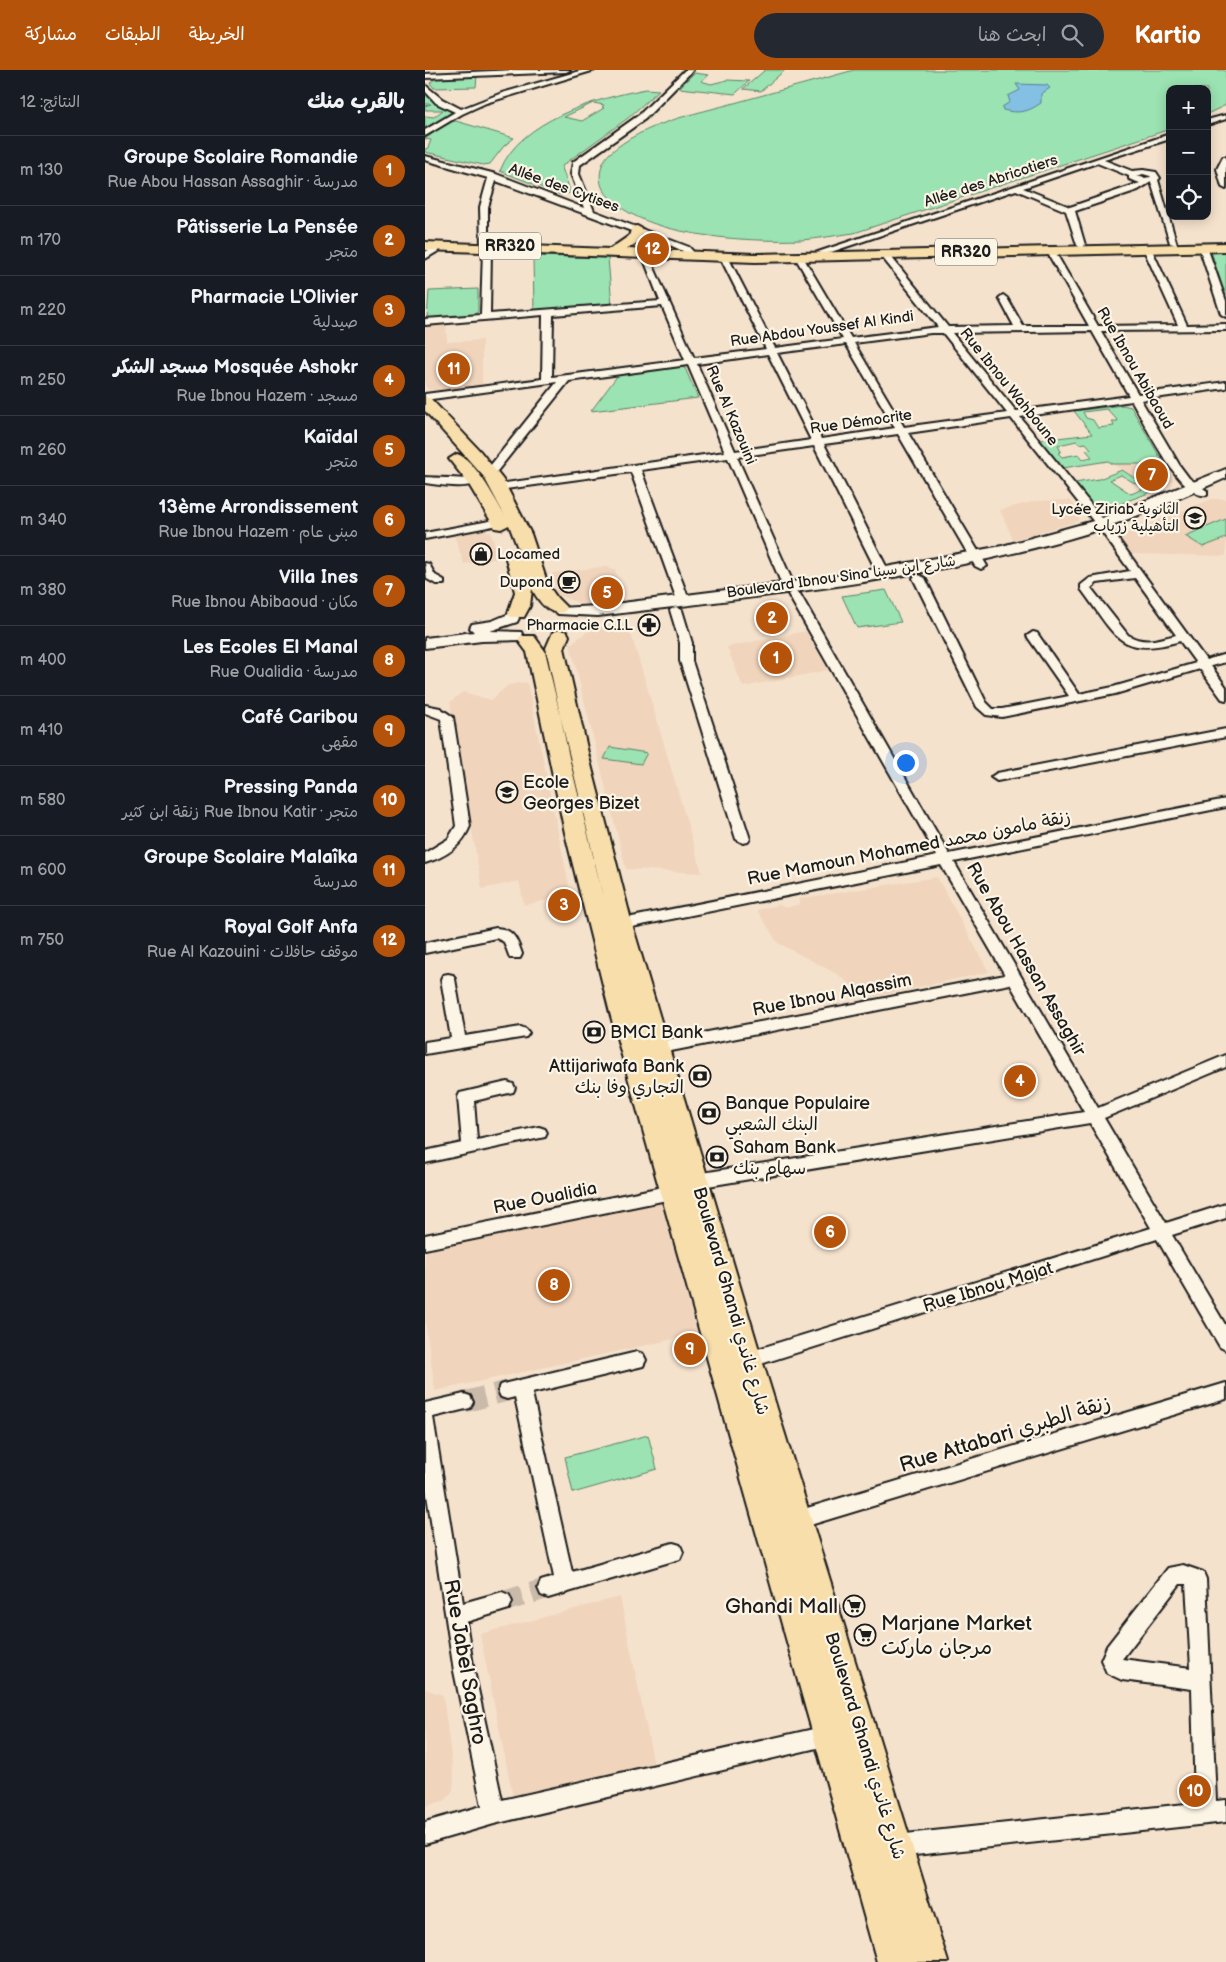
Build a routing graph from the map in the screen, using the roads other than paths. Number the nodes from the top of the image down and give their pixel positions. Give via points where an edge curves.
1 (566, 70) edge
2 (591, 70) edge
3 (689, 70) edge
4 (425, 76) edge
5 (425, 87) edge
6 (462, 112) junction
7 (1226, 117) edge
8 (1211, 122) edge
9 (426, 132) edge
10 (1166, 137) edge
11 (425, 158) edge
12 (1226, 159) edge
13 (1096, 160) junction
14 (1132, 174) junction
15 (1155, 175) junction
16 (1221, 175) edge
17 (493, 176) junction
18 (1144, 181) junction
19 (1015, 187) junction
20 (1226, 187) edge
21 (1070, 210) junction
22 (590, 212) junction
23 (637, 230) junction
24 (425, 242) edge
25 (1174, 242) junction
26 (1226, 242) edge
27 (1081, 245) junction
28 (425, 246) edge
29 (441, 247) junction
30 (485, 247) junction
31 (1203, 247) junction
32 (1226, 247) edge
33 (1147, 248) junction
34 (1050, 250) junction
35 (616, 252) junction
36 (822, 252) junction
37 (692, 254) junction
38 (650, 255) junction
39 (885, 255) junction
40 (425, 256) edge
41 (799, 257) junction
42 (724, 258) junction
43 (1003, 298) dead end
44 (666, 304) junction
45 (548, 313) junction
46 (1226, 314) edge
47 (487, 317) junction
48 (425, 322) edge
49 (1226, 326) edge
50 (1019, 327) junction
51 (1184, 327) junction
52 (1094, 328) junction
53 (942, 329) junction
54 (848, 341) junction
55 (770, 352) junction
56 (692, 362) junction
57 (566, 378) junction
58 (547, 381) junction
59 (1226, 385) edge
60 (425, 397) edge
61 (1135, 398) junction
62 (425, 402) edge
63 (1013, 415) junction
64 (425, 422) edge
65 (901, 431) junction
66 (817, 443) junction
67 (732, 454) junction
68 (635, 468) junction
69 (1226, 474) edge
70 (425, 480) edge
71 (488, 480) junction
72 (1226, 484) edge
73 (1198, 490) junction
74 (501, 522) junction
75 (1105, 530) junction
76 (425, 536) edge
77 (978, 562) junction
78 (425, 566) edge
79 (884, 574) junction
80 (1136, 574) junction
81 (919, 578) junction
82 (440, 582) dead end
83 (792, 590) junction
84 (679, 605) junction
85 (563, 621) junction
86 (518, 627) junction
87 (425, 636) edge
88 (1033, 636) dead end
89 (1181, 637) junction
90 (425, 643) edge
91 (1224, 660) edge
92 (1201, 665) junction
93 (1224, 689) edge
94 (1077, 698) junction
95 (425, 709) edge
96 (1226, 733) edge
97 (997, 777) dead end
98 (1226, 803) edge
99 (743, 839) dead end
100 (425, 858) edge
101 (945, 859) junction
102 (610, 926) junction
103 (425, 948) edge
104 (515, 954) dead end
105 (1015, 978) junction
106 (448, 979) dead end
107 (521, 1032) dead end
108 (459, 1043) junction
109 (425, 1048) edge
110 (656, 1048) junction
111 (1226, 1061) edge
112 (507, 1088) dead end
113 (1094, 1116) junction
114 (539, 1133) dead end
115 (470, 1148) junction
116 (425, 1157) edge
117 (684, 1187) junction
118 (1226, 1211) edge
119 (1163, 1231) junction
120 (425, 1242) edge
121 (1226, 1342) edge
122 (637, 1360) dead end
123 (748, 1360) junction
124 (1226, 1391) edge
125 (464, 1402) tunnel mouth
126 (425, 1411) edge
127 (425, 1421) edge
128 (797, 1520) junction
129 (673, 1552) dead end
130 (502, 1602) tunnel mouth
131 (456, 1615) junction
132 (1202, 1680) junction
133 (831, 1736) junction
134 (1216, 1812) edge
135 (494, 1814) junction
136 (425, 1833) edge
137 (896, 1846) junction
138 (895, 1962) edge
139 (930, 1962) edge

1 - 4 street
2 - 6 street via 517,90
3 - 22 street via 642,116 576,164 575,174
5 - 6 street via 439,101
6 - 9 street
7 - 8 street
10 - 13 street, Allée des Abricotiers
11 - 17 street, Allée des Cytises
12 - 16 street
13 - 14 street
13 - 19 street, Allée des Abricotiers
14 - 15 street
14 - 18 street via 1134,179
15 - 18 street
15 - 25 street
16 - 20 street
17 - 22 street, Allée des Cytises
17 - 30 street via 484,207
18 - 21 street via 1135,188
19 - 21 street
19 - 36 street, Allée des Abricotiers
21 - 27 street
22 - 23 street, Allée des Cytises
23 - 35 main road via 633,240
23 - 37 street, Allée des Cytises via 678,245
24 - 30 main road, RR320
25 - 26 main road, RR320
25 - 27 main road, RR320
27 - 36 main road, RR320
28 - 29 main road, RR320
29 - 30 main road, RR320
29 - 40 street
30 - 35 main road, RR320
30 - 47 street
31 - 32 main road, RR320
31 - 33 main road, RR320
31 - 46 street
33 - 34 main road, RR320
33 - 51 street
34 - 39 main road, RR320
34 - 52 street, Rue Ibnou Abibaoud
35 - 37 main road, RR320
35 - 38 main road, RR320
36 - 37 main road, RR320
37 - 38 main road, RR320
37 - 42 main road, RR320
38 - 44 street, Rue Al Kazouini via 648,263
39 - 41 main road, RR320
39 - 53 street, Rue Ibnou Wahboune
41 - 42 main road, RR320
41 - 54 street
42 - 55 street
43 - 50 street
44 - 45 street
44 - 56 street, Rue Al Kazouini
45 - 47 street
45 - 58 street
47 - 48 street
49 - 51 street, Rue Abdou Youssef Al Kindi
50 - 52 street, Rue Abdou Youssef Al Kindi
50 - 53 street, Rue Abdou Youssef Al Kindi
51 - 52 street, Rue Abdou Youssef Al Kindi
52 - 61 street, Rue Ibnou Abibaoud
53 - 54 street, Rue Abdou Youssef Al Kindi
53 - 63 street, Rue Ibnou Wahboune
54 - 55 street, Rue Abdou Youssef Al Kindi
54 - 65 street
55 - 56 street, Rue Abdou Youssef Al Kindi
55 - 66 street
56 - 57 street, Rue Abdou Youssef Al Kindi
56 - 67 street, Rue Al Kazouini
57 - 58 street, Rue Abdou Youssef Al Kindi
57 - 71 street
58 - 60 street, Rue Abdou Youssef Al Kindi
59 - 61 street, Rue Démocrite
61 - 63 street, Rue Démocrite
61 - 73 street, Rue Ibnou Abibaoud via 1179,473
62 - 71 main road
63 - 65 street, Rue Démocrite
63 - 75 street, Rue Ibnou Wahboune
64 - 71 main road
65 - 66 street, Rue Démocrite
65 - 77 street
66 - 67 street, Rue Démocrite
66 - 79 street
67 - 68 street, Rue Démocrite
67 - 83 street, Rue Al Kazouini
68 - 71 street, Rue Démocrite
68 - 84 street
69 - 73 main road, Boulevard Ibnou Sina شارع ابن سينا
70 - 71 street, Rue Démocrite via 455,483
71 - 74 main road
71 - 85 main road via 523,537 543,594
72 - 73 main road, Boulevard Ibnou Sina شارع ابن سينا
73 - 75 main road, Boulevard Ibnou Sina شارع ابن سينا
74 - 76 street
74 - 86 main road via 516,558 523,589
75 - 77 main road, Boulevard Ibnou Sina شارع ابن سينا via 1053,549
75 - 80 street, Rue Ibnou Wahboune
77 - 79 main road, Boulevard Ibnou Sina شارع ابن سينا
77 - 81 main road, Boulevard Ibnou Sina شارع ابن سينا
78 - 82 street via 431,577
79 - 83 main road, Boulevard Ibnou Sina شارع ابن سينا
80 - 89 street, Rue Ibnou Wahboune
80 - 89 street via 1094,580 1085,587 1128,642 1149,645
81 - 83 main road, Boulevard Ibnou Sina شارع ابن سينا
81 - 94 street via 986,709 1002,713
83 - 84 main road, Boulevard Ibnou Sina شارع ابن سينا
83 - 101 street, Rue Abou Hassan Assaghir
84 - 85 main road, Boulevard Ibnou Sina شارع ابن سينا via 601,620
84 - 99 street via 686,661
85 - 86 main road via 543,641
85 - 86 main road via 536,606
85 - 102 main road, Boulevard Ghandi شارع غاندي via 555,648
86 - 87 main road via 490,626
86 - 90 main road via 482,636
86 - 102 main road, Boulevard Ghandi شارع غاندي via 537,651 559,759
88 - 94 street
89 - 92 street, Rue Ibnou Wahboune
91 - 92 street
92 - 93 street, Rue Ibnou Wahboune
92 - 94 street via 1148,682
95 - 100 street via 447,717 463,826 448,847
96 - 97 street
98 - 101 street, Rue Mamoun Mohamed زنقة مامون محمد
101 - 102 street, Rue Mamoun Mohamed زنقة مامون محمد
101 - 105 street, Rue Abou Hassan Assaghir
102 - 110 main road, Boulevard Ghandi شارع غاندي
102 - 117 main road, Boulevard Ghandi شارع غاندي
103 - 104 street via 499,929 509,937
105 - 110 street, Rue Ibnou Alqassim
105 - 113 street, Rue Abou Hassan Assaghir
106 - 108 street
107 - 108 street
108 - 109 street
110 - 117 main road, Boulevard Ghandi شارع غاندي
111 - 113 street, Rue Oualidia
112 - 115 street via 466,1097
113 - 117 street, Rue Oualidia
113 - 119 street, Rue Abou Hassan Assaghir
114 - 115 street
115 - 116 street
117 - 120 street, Rue Oualidia
117 - 123 main road, Boulevard Ghandi شارع غاندي
117 - 133 main road, Boulevard Ghandi شارع غاندي
118 - 119 street, Rue Ibnou Majat
119 - 121 street, Rue Abou Hassan Assaghir
119 - 123 street, Rue Ibnou Majat
122 - 129 street via 515,1390 557,1586
123 - 128 main road, Boulevard Ghandi شارع غاندي
124 - 128 street, Rue Attabari زنقة الطبري
125 - 126 street
127 - 131 street, Rue Jabel Saghro
128 - 137 main road, Boulevard Ghandi شارع غاندي
130 - 131 street
131 - 135 street, Rue Jabel Saghro
132 - 132 street via 1196,1579 1188,1574 1175,1575 1111,1660 1122,1670
132 - 134 street
133 - 135 street
133 - 138 main road, Boulevard Ghandi شارع غاندي
134 - 137 street
135 - 136 street
137 - 139 main road, Boulevard Ghandi شارع غاندي

